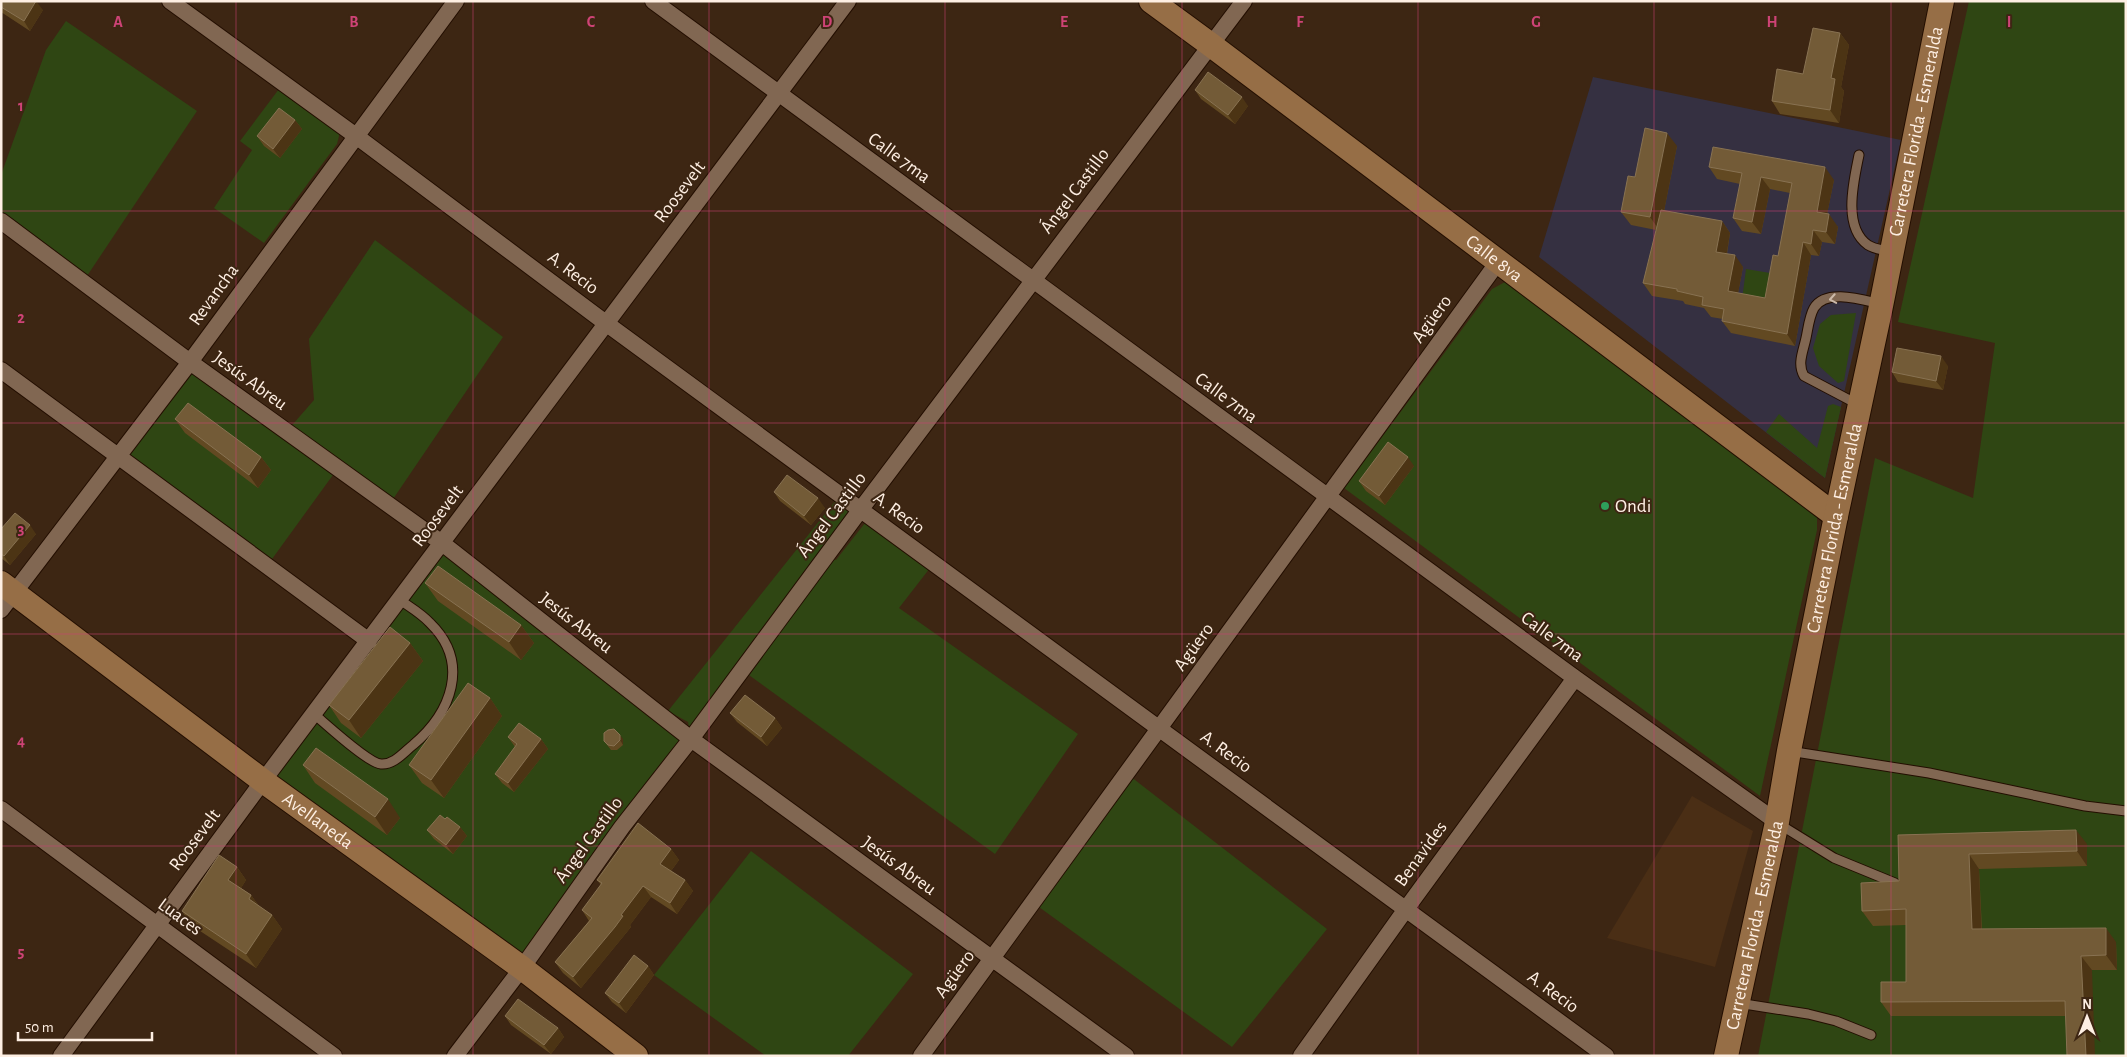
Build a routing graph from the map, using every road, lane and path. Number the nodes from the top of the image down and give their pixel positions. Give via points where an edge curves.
1 (170, 1) edge
2 (456, 1) edge
3 (653, 1) edge
4 (848, 1) edge
5 (1151, 1) edge
6 (1244, 1) edge
7 (1942, 1) edge
8 (1211, 45) junction
9 (778, 94) junction
10 (356, 136) junction
11 (1859, 155) dead end
12 (1, 221) edge
13 (1891, 252) junction
14 (1498, 262) junction
15 (1033, 281) junction
16 (1881, 304) junction
17 (607, 324) junction
18 (190, 362) junction
19 (1, 370) edge
20 (1860, 405) junction
21 (118, 456) junction
22 (1327, 497) junction
23 (861, 509) junction
24 (1836, 516) junction
25 (442, 543) junction
26 (6, 595) edge
27 (400, 600) junction
28 (369, 641) junction
29 (1575, 678) junction
30 (314, 714) junction
31 (1159, 728) junction
32 (691, 739) junction
33 (1789, 750) junction
34 (263, 781) junction
35 (1, 810) edge
36 (2126, 811) edge
37 (1777, 822) junction
38 (1895, 883) edge
39 (1406, 908) junction
40 (157, 924) junction
41 (992, 958) junction
42 (522, 968) junction
43 (1738, 1003) junction
44 (1871, 1036) dead end
45 (61, 1056) edge
46 (334, 1056) edge
47 (455, 1056) edge
48 (636, 1056) edge
49 (921, 1056) edge
50 (1126, 1056) edge
51 (1300, 1056) edge
52 (1606, 1056) edge
53 (1726, 1056) edge

1 - 10 street, A. Recio
2 - 10 street, Revancha
3 - 9 street, Calle 7ma
4 - 9 street, Roosevelt
5 - 8 street, Calle 8va
6 - 8 street, Ángel Castillo
7 - 13 street, Carretera Florida - Esmeralda
8 - 14 street, Calle 8va
8 - 15 street, Ángel Castillo
9 - 15 street, Calle 7ma
9 - 17 street, Roosevelt
10 - 17 street, A. Recio
10 - 18 street, Revancha
11 - 13 lane via 1851,198 1853,219 1860,237 1868,245
12 - 18 street, Jesús Abreu
13 - 16 street, Carretera Florida - Esmeralda
14 - 22 street, Agüero
14 - 24 street, Calle 8va
15 - 22 street, Calle 7ma
15 - 23 street, Ángel Castillo
16 - 20 street, Carretera Florida - Esmeralda
16 -> 20 lane via 1847,297 1821,302 1814,307 1801,360 1804,376
17 - 23 street, A. Recio
17 - 25 street, Roosevelt
18 - 21 street, Revancha
18 - 25 street, Jesús Abreu
19 - 21 street
20 - 24 street, Carretera Florida - Esmeralda
21 - 26 street, Revancha
21 - 28 street
22 - 29 street, Calle 7ma
22 - 31 street, Agüero
23 - 31 street, A. Recio
23 - 32 street, Ángel Castillo
24 - 33 street, Carretera Florida - Esmeralda
25 - 27 street, Roosevelt
25 - 32 street, Jesús Abreu
26 - 34 street, Avellaneda
27 - 28 street, Roosevelt
27 - 30 lane via 431,623 446,644 454,684 444,709 424,735 393,761 380,764 366,757
28 - 30 street, Roosevelt
29 - 37 street, Calle 7ma
29 - 39 street, Benavides
30 - 34 street, Roosevelt
31 - 39 street, A. Recio
31 - 41 street, Agüero
32 - 41 street, Jesús Abreu
32 - 42 street, Ángel Castillo via 622,827
33 - 36 lane
33 - 37 street, Carretera Florida - Esmeralda
34 - 40 street, Roosevelt
34 - 42 street, Avellaneda
35 - 40 street, Luaces
37 - 38 lane via 1834,858
37 - 43 street, Carretera Florida - Esmeralda
39 - 51 street, Benavides
39 - 52 street, A. Recio
40 - 45 street, Roosevelt
40 - 46 street, Luaces
41 - 49 street, Agüero
41 - 50 street, Jesús Abreu
42 - 47 street, Ángel Castillo
42 - 48 street, Avellaneda
43 - 44 lane via 1826,1018
43 - 53 street, Carretera Florida - Esmeralda

